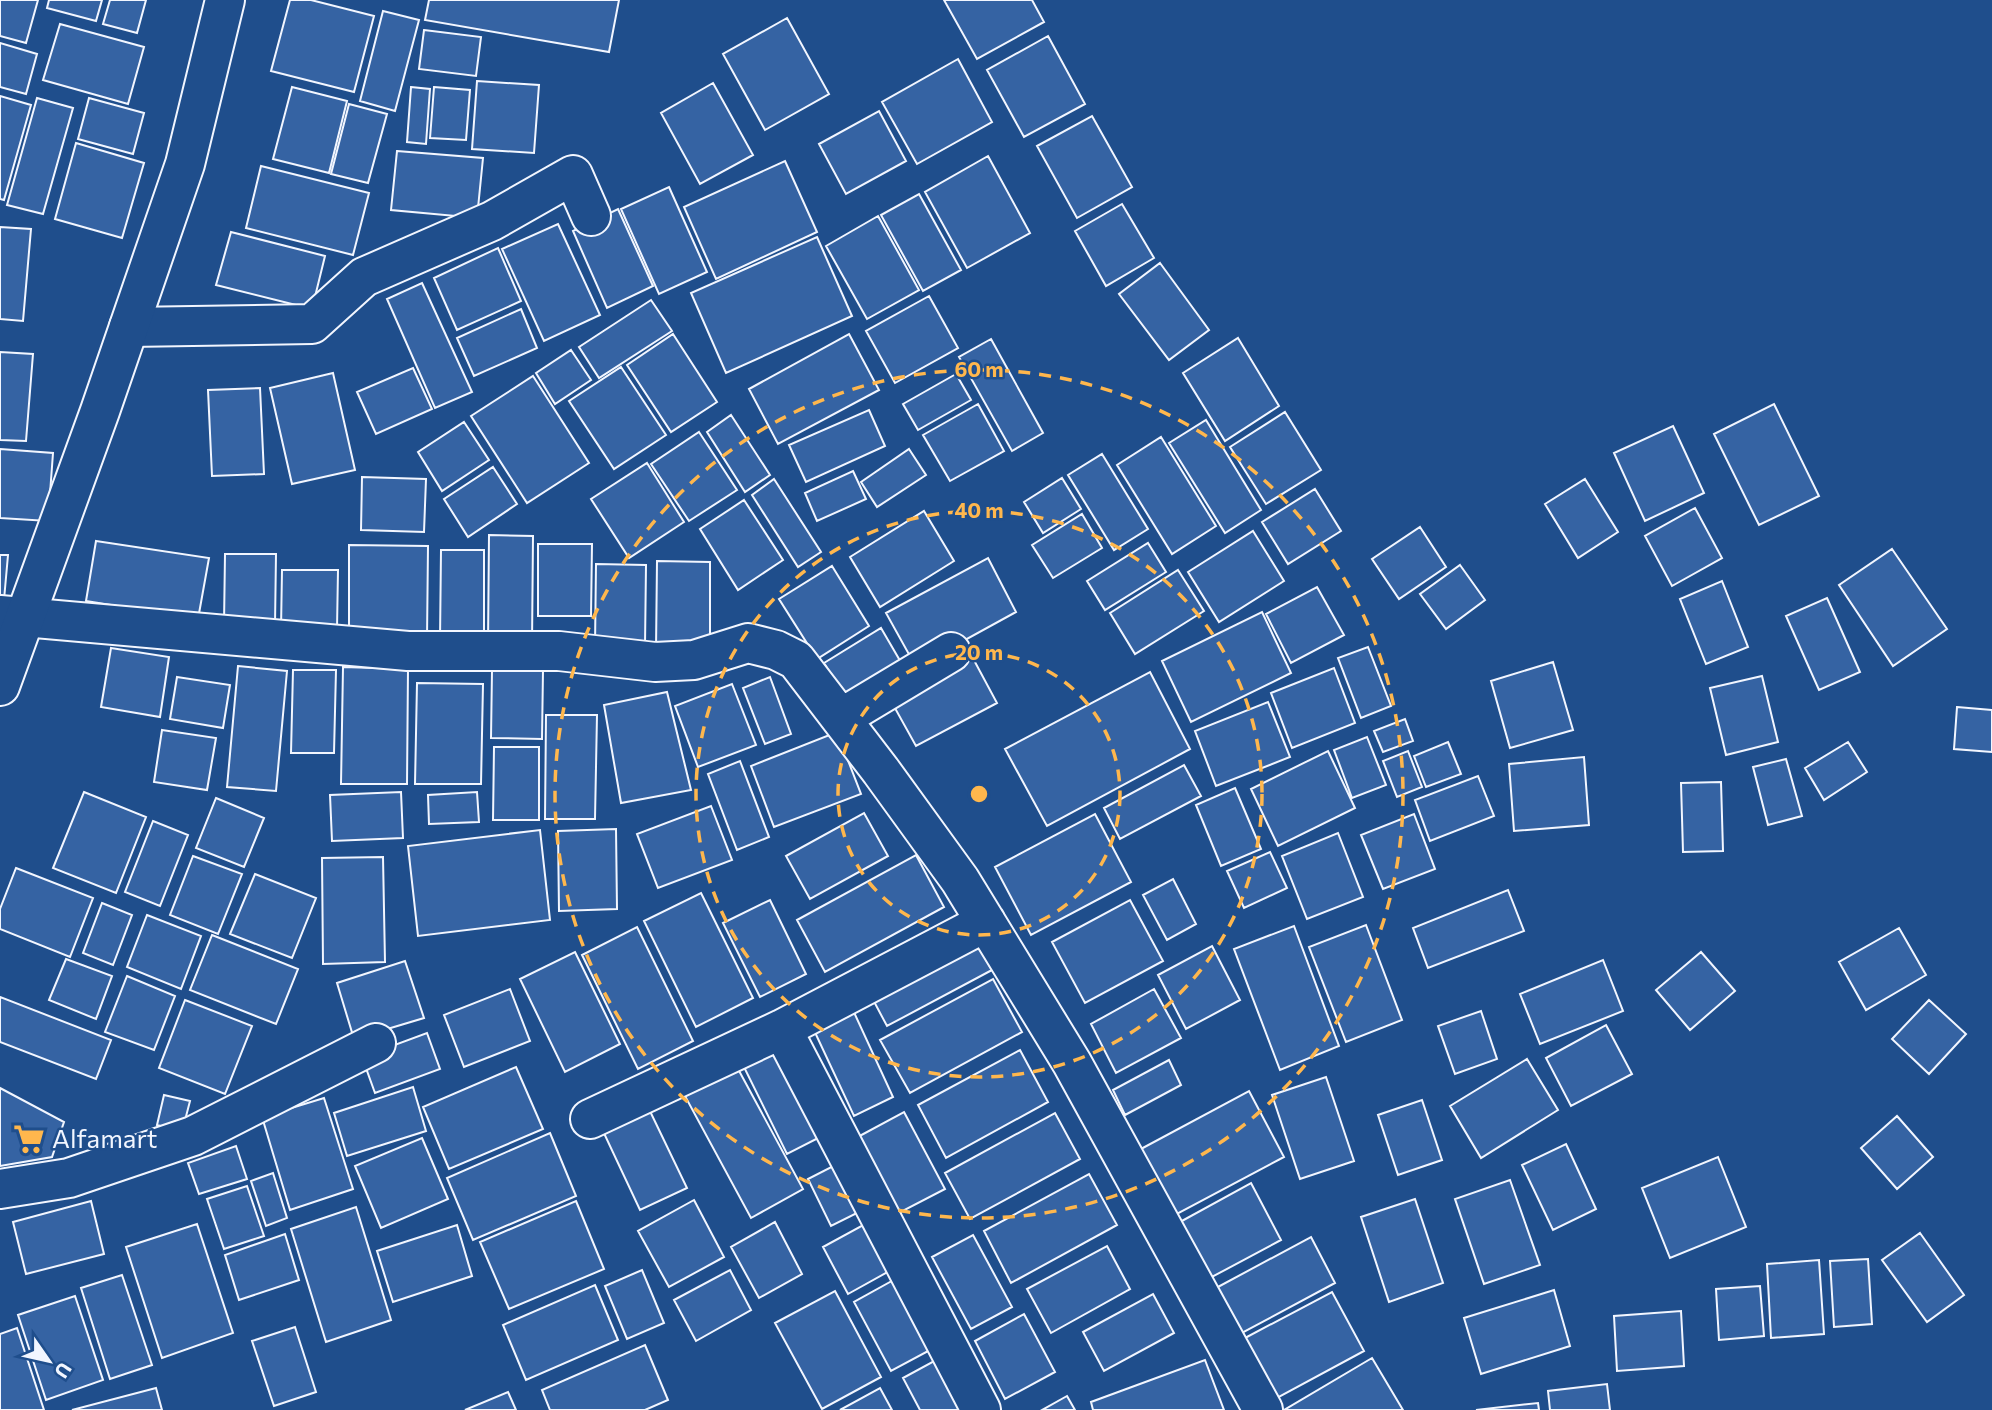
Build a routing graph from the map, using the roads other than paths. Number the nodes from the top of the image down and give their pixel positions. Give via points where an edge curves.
1 (225, 0) edge
2 (591, 216) dead end
3 (129, 327) junction
4 (13, 616) edge
5 (951, 652) dead end
6 (0, 686) edge
7 (841, 718) junction
8 (986, 922) junction
9 (782, 1029) junction
10 (376, 1043) dead end
11 (590, 1119) dead end
12 (0, 1189) edge
13 (981, 1410) edge
14 (1263, 1410) edge

1 - 3 street via 185,164
2 - 3 street via 573,175 492,220 364,277 313,324
3 - 4 street
4 - 6 street
4 - 7 street via 408,651 559,651 655,662 694,660 748,643 796,660
5 - 7 street
7 - 8 street
8 - 9 street
8 - 14 street via 1084,1086
9 - 11 street
9 - 13 street
10 - 12 street via 193,1136 69,1178

